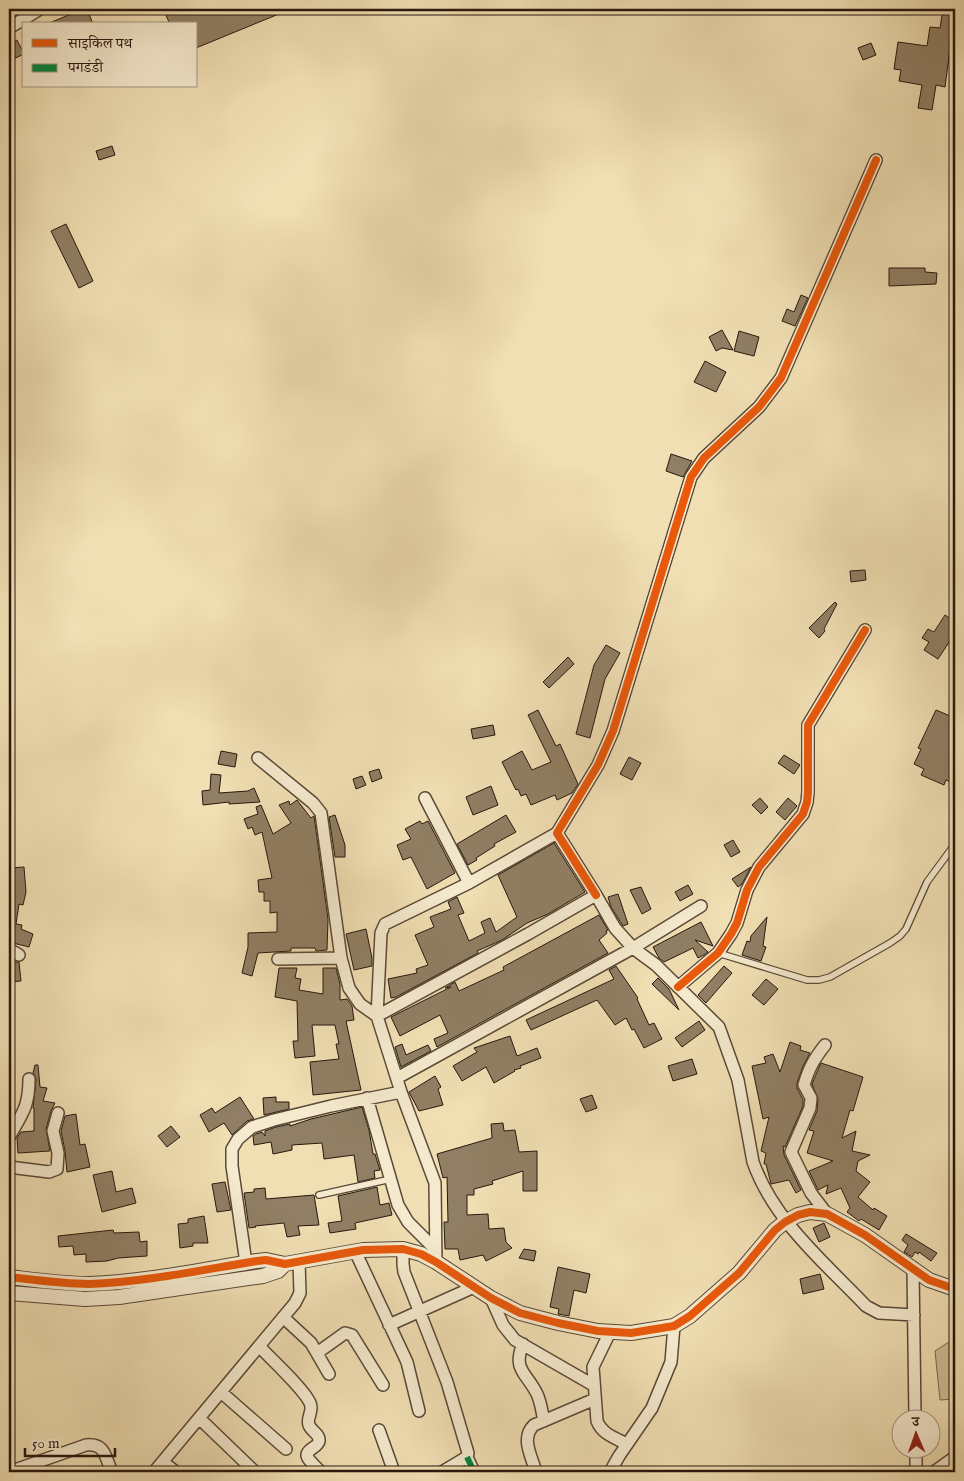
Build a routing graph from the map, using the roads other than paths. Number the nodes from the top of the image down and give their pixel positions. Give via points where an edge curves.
1 (40, 9) edge
2 (9, 28) edge
3 (876, 160) dead end
4 (865, 630) dead end
5 (258, 758) dead end
6 (425, 798) dead end
7 (557, 833) junction
8 (955, 844) edge
9 (469, 883) junction
10 (596, 895) junction
11 (701, 906) dead end
12 (633, 948) junction
13 (718, 953) junction
14 (341, 958) junction
15 (278, 959) dead end
16 (678, 987) junction
17 (377, 1016) junction
18 (825, 1045) dead end
19 (397, 1078) junction
20 (29, 1079) dead end
21 (401, 1092) junction
22 (367, 1098) junction
23 (58, 1113) dead end
24 (10, 1132) edge
25 (9, 1167) edge
26 (391, 1179) junction
27 (319, 1195) dead end
28 (827, 1214) junction
29 (785, 1222) junction
30 (403, 1249) junction
31 (354, 1251) junction
32 (436, 1256) junction
33 (299, 1262) junction
34 (246, 1263) junction
35 (284, 1264) junction
36 (913, 1268) junction
37 (9, 1277) edge
38 (474, 1287) junction
39 (955, 1289) edge
40 (9, 1293) edge
41 (491, 1298) junction
42 (420, 1312) junction
43 (914, 1315) junction
44 (283, 1317) junction
45 (389, 1325) junction
46 (674, 1326) junction
47 (610, 1332) junction
48 (523, 1344) junction
49 (259, 1346) junction
50 (317, 1353) junction
51 (328, 1374) dead end
52 (383, 1385) dead end
53 (593, 1385) junction
54 (221, 1392) junction
55 (595, 1399) junction
56 (915, 1408) edge
57 (419, 1412) dead end
58 (199, 1418) junction
59 (544, 1421) junction
60 (379, 1430) dead end
61 (627, 1444) junction
62 (286, 1450) dead end
63 (467, 1457) junction
64 (955, 1457) edge
65 (916, 1458) edge
66 (163, 1462) junction
67 (253, 1470) dead end
68 (9, 1472) edge
69 (112, 1472) edge
70 (154, 1472) edge
71 (176, 1472) edge
72 (322, 1472) edge
73 (394, 1472) edge
74 (442, 1472) edge
75 (474, 1472) edge
76 (536, 1472) edge
77 (610, 1472) edge
78 (916, 1472) edge
79 (934, 1472) edge

1 - 2 street
3 - 7 street via 781,378 759,406 704,458 691,477 613,731 598,765
4 - 13 street via 808,725 808,792 803,814 759,867 747,890 737,923
5 - 14 street via 321,813
6 - 9 street
7 - 9 street
7 - 10 street
8 - 13 lane via 927,882 900,936 830,977 807,980
9 - 17 street via 385,924 381,933
10 - 12 street via 615,928
10 - 17 street
11 - 12 street
12 - 16 street
12 - 19 street
13 - 16 street
14 - 15 street
14 - 17 street via 355,998
16 - 29 street via 719,1027 738,1080 752,1162
17 - 19 street
18 - 28 street via 811,1063 806,1077 804,1085 811,1098 810,1108 792,1152 812,1193
19 - 21 street
20 - 24 street via 25,1109
21 - 22 street
21 - 32 street via 435,1183
22 - 26 street
22 - 34 street via 252,1127 238,1139 232,1149 232,1166
23 - 25 street via 53,1131 58,1153 57,1169 49,1172
26 - 27 lane
26 - 32 street via 403,1215
28 - 29 street via 810,1212
28 - 36 street
29 - 43 street via 866,1306 879,1313
29 - 46 street via 739,1273
30 - 31 street
30 - 32 street
30 - 42 street via 404,1272
31 - 33 street
31 - 45 street
32 - 38 street
33 - 35 street
33 - 44 street via 300,1293
34 - 35 street via 266,1260
34 - 37 street via 164,1277 87,1284
35 - 40 street via 278,1272 264,1276 119,1297 85,1299
36 - 39 street via 929,1280
36 - 43 street
38 - 41 street
38 - 42 street
41 - 47 street via 520,1313
41 - 48 street via 509,1334
42 - 45 street
42 - 63 street via 447,1382
43 - 56 street
44 - 49 street
44 - 50 street via 307,1338
45 - 57 street via 407,1362
46 - 47 street via 632,1333
46 - 61 street via 671,1362 652,1408
47 - 53 street via 593,1367
48 - 53 street
48 - 59 street via 519,1368 538,1394
49 - 54 street
49 - 72 street via 311,1404 308,1421 319,1440 307,1454
50 - 51 street
50 - 52 street via 349,1333
53 - 55 street
54 - 58 street
54 - 62 street
55 - 59 street
55 - 61 street via 599,1427
58 - 66 street
58 - 67 street
59 - 76 street via 528,1431 526,1440
60 - 73 street
61 - 77 street
63 - 74 street
63 - 75 street
64 - 79 street
65 - 78 street
66 - 70 street
66 - 71 street
68 - 69 street via 91,1444 105,1454

